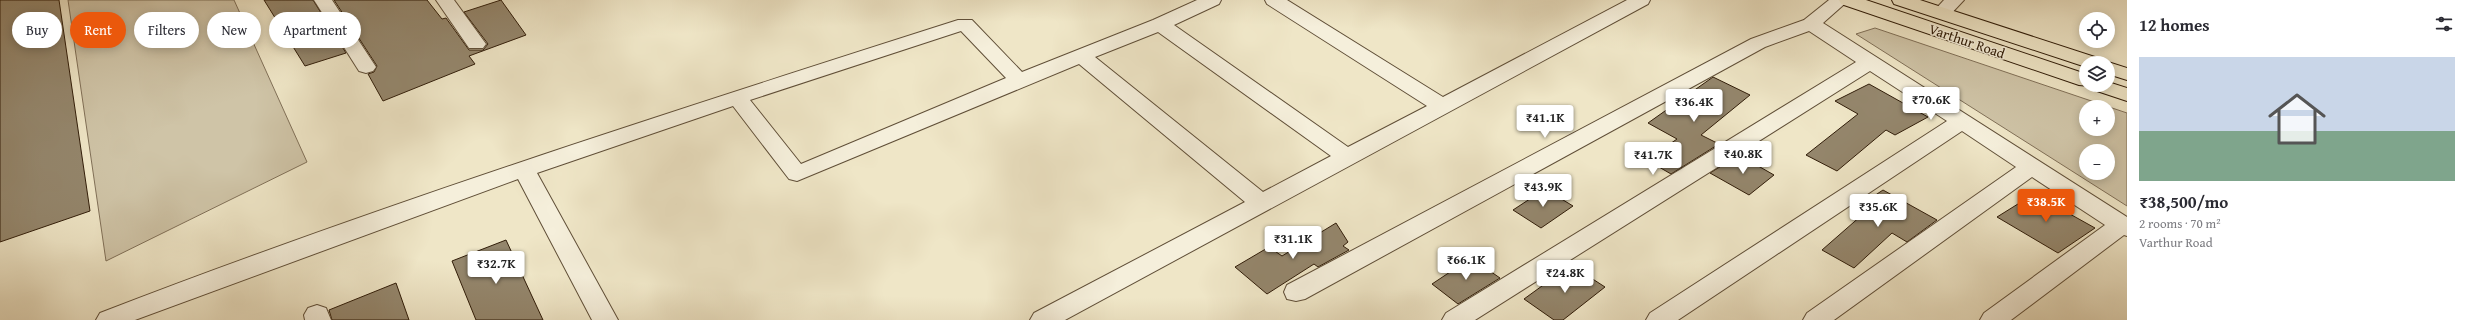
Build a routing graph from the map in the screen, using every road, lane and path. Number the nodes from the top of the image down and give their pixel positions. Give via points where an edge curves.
1 (323, 0) edge
2 (445, 0) edge
3 (1212, 0) edge
4 (1274, 0) edge
5 (1641, 0) edge
6 (1840, 0) edge
7 (1848, 0) edge
8 (1901, 0) edge
9 (1955, 0) edge
10 (1941, 13) junction
11 (1160, 24) junction
12 (1811, 24) junction
13 (476, 44) dead end
14 (1081, 56) junction
15 (2079, 58) edge
16 (1870, 62) junction
17 (366, 68) dead end
18 (2115, 70) edge
19 (2127, 74) edge
20 (2079, 79) edge
21 (1019, 80) junction
22 (2115, 91) edge
23 (2127, 95) edge
24 (737, 98) junction
25 (1442, 106) junction
26 (1962, 121) junction
27 (1347, 157) junction
28 (2031, 167) junction
29 (524, 169) junction
30 (1262, 203) junction
31 (2125, 226) edge
32 (1296, 292) dead end
33 (109, 320) edge
34 (606, 320) edge
35 (1043, 320) edge
36 (1454, 320) edge
37 (1659, 320) edge
38 (1816, 320) edge
39 (1993, 320) edge

1 - 17 street
2 - 13 street
3 - 11 street
4 - 25 street
5 - 25 street
6 - 12 street
7 - 20 main road, Varthur Road
8 - 10 main road, Varthur Road
9 - 10 street
10 - 15 main road, Varthur Road
11 - 14 street
11 - 27 street
12 - 16 street
12 - 32 street via 1758,43
14 - 21 street
14 - 30 street
16 - 26 street
16 - 36 street
18 - 19 main road
21 - 24 street via 965,24
21 - 24 street via 797,174
22 - 23 main road
24 - 29 street
25 - 27 street
26 - 28 street
26 - 37 street
27 - 30 street
28 - 31 street
28 - 38 street
29 - 33 street via 180,292
29 - 34 street
30 - 35 street
31 - 39 street

